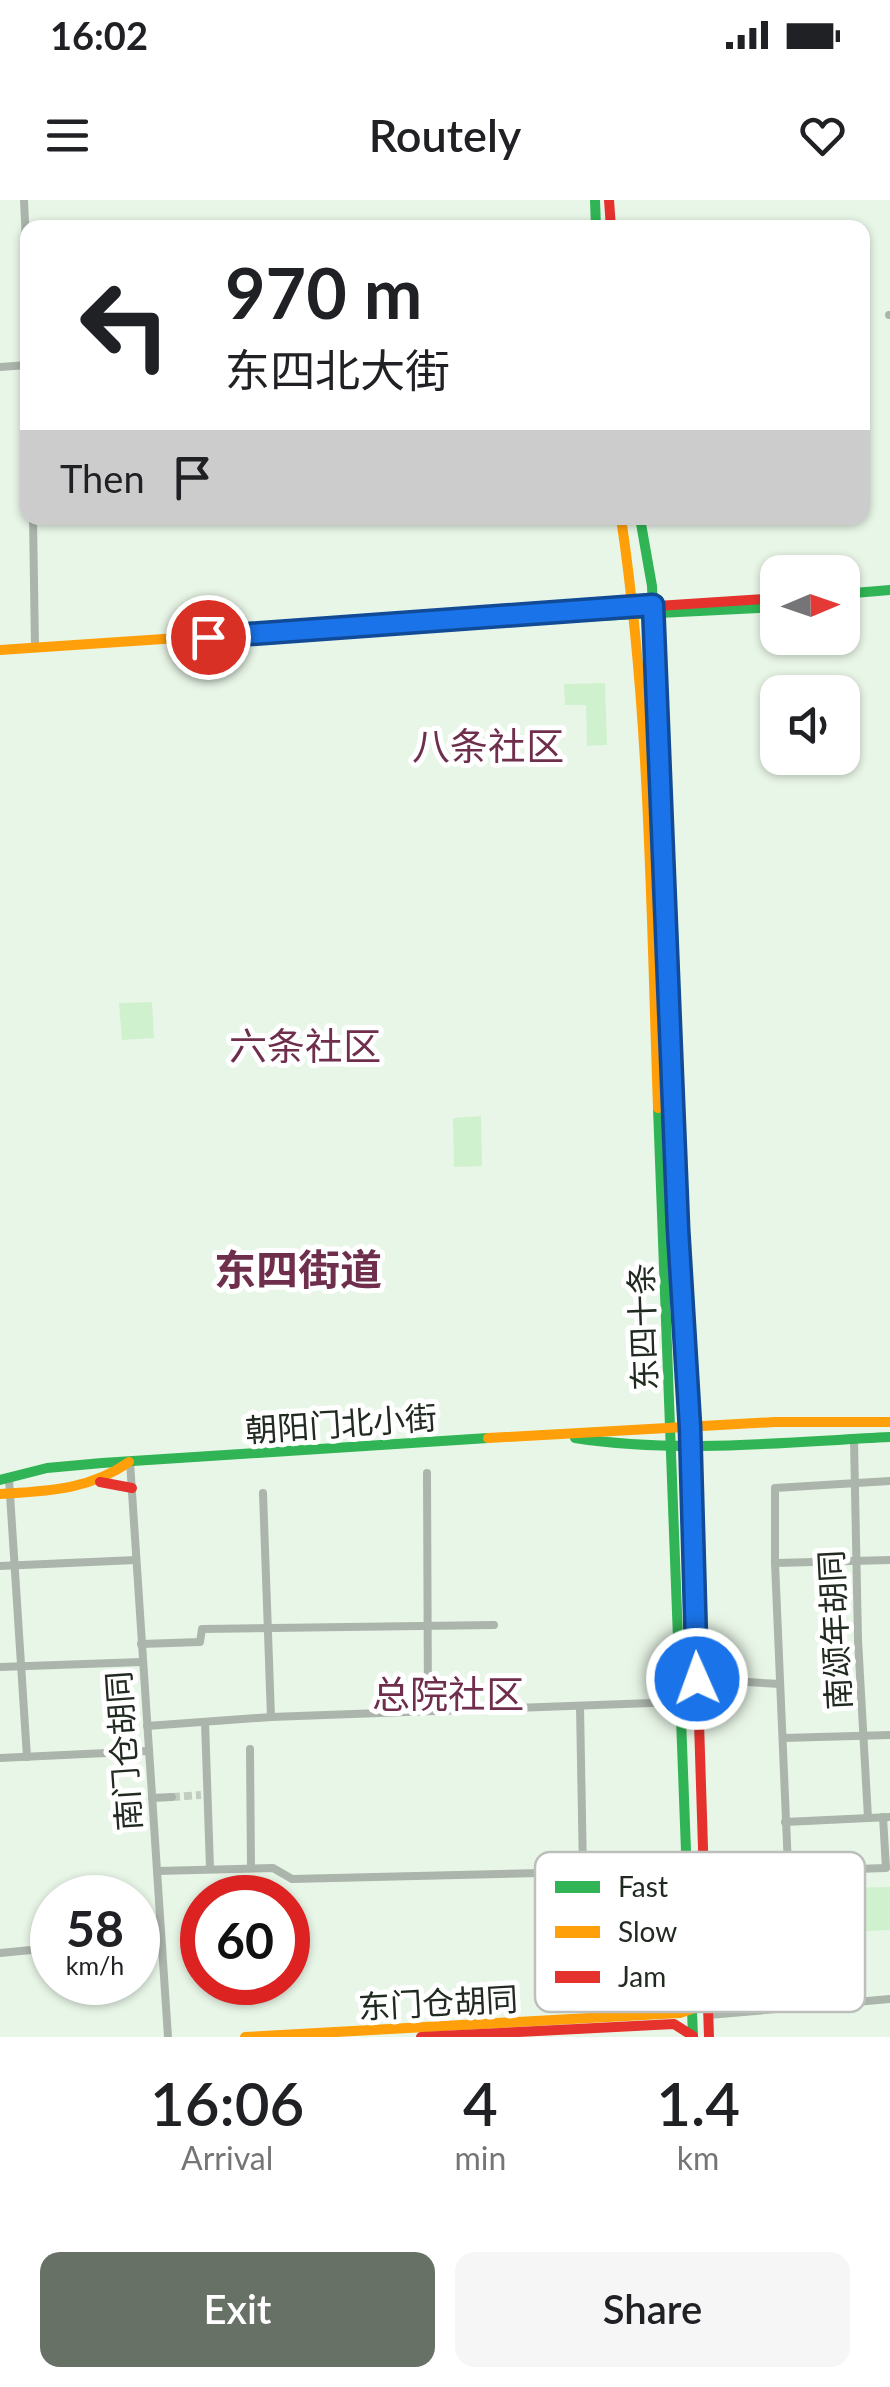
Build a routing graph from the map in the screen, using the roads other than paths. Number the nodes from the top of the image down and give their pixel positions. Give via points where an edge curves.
1 (34, 525) edge
2 (623, 525) edge
3 (642, 525) edge
4 (890, 590) edge
5 (860, 592) edge
6 (760, 600) edge
7 (760, 607) edge
8 (653, 610) junction
9 (634, 611) junction
10 (35, 648) junction
11 (0, 650) edge
12 (890, 1422) edge
13 (690, 1427) junction
14 (671, 1428) junction
15 (554, 1435) junction
16 (890, 1437) edge
17 (854, 1440) junction
18 (671, 1443) junction
19 (690, 1446) junction
20 (130, 1462) junction
21 (427, 1474) dead end
22 (4, 1479) edge
23 (890, 1481) edge
24 (100, 1482) junction
25 (853, 1484) junction
26 (132, 1488) junction
27 (5, 1493) edge
28 (263, 1493) dead end
29 (136, 1560) junction
30 (855, 1560) junction
31 (890, 1560) edge
32 (775, 1563) junction
33 (16, 1565) junction
34 (0, 1566) edge
35 (427, 1625) junction
36 (494, 1625) dead end
37 (269, 1626) junction
38 (141, 1644) junction
39 (142, 1662) junction
40 (22, 1666) junction
41 (0, 1667) edge
42 (697, 1679) junction
43 (780, 1684) junction
44 (680, 1702) junction
45 (580, 1706) junction
46 (428, 1711) junction
47 (270, 1718) junction
48 (206, 1722) junction
49 (148, 1726) junction
50 (890, 1735) edge
51 (864, 1736) junction
52 (782, 1738) junction
53 (250, 1749) dead end
54 (150, 1751) junction
55 (0, 1758) edge
56 (27, 1758) junction
57 (172, 1797) tunnel mouth
58 (152, 1798) junction
59 (887, 1817) edge
60 (868, 1818) junction
61 (785, 1822) junction
62 (582, 1852) edge
63 (686, 1852) edge
64 (703, 1852) edge
65 (786, 1852) edge
66 (210, 1868) junction
67 (251, 1868) junction
68 (865, 1869) edge
69 (157, 1871) junction
70 (535, 1873) edge
71 (157, 1875) edge
72 (160, 1940) edge
73 (30, 1950) edge
74 (0, 1953) edge
75 (890, 1998) edge
76 (865, 2000) edge
77 (682, 2012) edge
78 (708, 2012) edge
79 (740, 2012) edge
80 (708, 2015) junction
81 (693, 2036) edge
82 (168, 2037) edge
83 (245, 2037) edge
84 (421, 2037) edge
85 (709, 2037) edge

1 - 10 street
2 - 9 main road, 东四十条
3 - 8 main road, 东四十条
4 - 5 main road
6 - 8 main road
7 - 8 main road
8 - 9 main road
8 - 13 main road, 东四十条
9 - 10 main road
9 - 14 main road, 东四十条
10 - 11 main road
12 - 13 main road, 朝阳门北小街
13 - 14 main road, 朝阳门北小街
13 - 19 main road, 东四十条
14 - 15 main road, 朝阳门北小街
14 - 18 main road, 东四十条
15 - 18 main road, 朝阳门北小街
15 - 20 main road, 朝阳门北小街
16 - 17 main road, 朝阳门北小街
17 - 19 main road, 朝阳门北小街
17 - 25 street, 南颂年胡同
18 - 19 main road, 朝阳门北小街
18 - 44 main road, 东四十条
19 - 42 main road, 东四十条
20 - 22 main road, 朝阳门北小街 via 47,1468
20 - 24 main road
20 - 26 street, 南门仓胡同
21 - 35 street
22 - 27 street
23 - 25 street
24 - 26 main road
24 - 27 main road
25 - 30 street, 南颂年胡同
25 - 32 street via 775,1488
26 - 29 street, 南门仓胡同
27 - 33 street
28 - 37 street
29 - 33 street
29 - 38 street, 南门仓胡同
30 - 31 street
30 - 32 street
30 - 51 street, 南颂年胡同
32 - 43 street
33 - 34 street
33 - 40 street
35 - 36 street
35 - 37 street
35 - 46 street
37 - 38 street via 202,1628 200,1642
37 - 47 street
38 - 39 street, 南门仓胡同
39 - 40 street
39 - 49 street, 南门仓胡同
40 - 41 street
40 - 56 street
42 - 43 street
42 - 64 main road, 东四十条
43 - 52 street
44 - 45 street
44 - 63 main road, 东四十条
45 - 46 street
45 - 62 street
46 - 47 street
47 - 48 street
48 - 49 street
48 - 66 street
49 - 54 street, 南门仓胡同
50 - 51 street
51 - 52 street
51 - 60 street, 南颂年胡同
52 - 61 street
53 - 67 street
54 - 56 street
54 - 58 street, 南门仓胡同
55 - 56 street
57 - 58 street
58 - 69 street, 南门仓胡同
59 - 60 street
59 - 68 street via 886,1868
60 - 61 street
61 - 65 street
66 - 67 street
66 - 69 street
67 - 70 street via 273,1868 292,1879
69 - 71 street, 南门仓胡同
72 - 82 street, 南门仓胡同
73 - 74 street
75 - 76 street
77 - 83 main road, 东门仓胡同
78 - 80 main road, 东四十条
79 - 80 street
80 - 85 main road, 东四十条
81 - 84 main road, 东门仓胡同 via 674,2024

